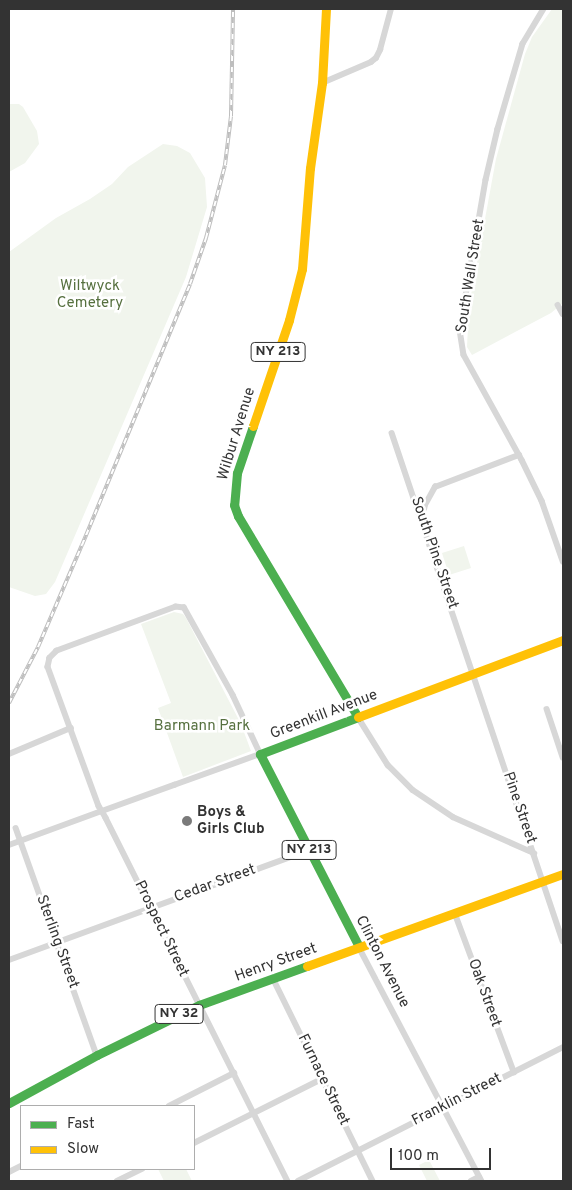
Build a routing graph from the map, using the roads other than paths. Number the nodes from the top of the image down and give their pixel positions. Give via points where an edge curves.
1 (326, 9) edge
2 (391, 9) edge
3 (544, 9) edge
4 (322, 83) junction
5 (558, 305) dead end
6 (563, 314) edge
7 (392, 433) dead end
8 (518, 455) junction
9 (422, 520) junction
10 (563, 561) edge
11 (563, 640) edge
12 (474, 674) junction
13 (548, 709) dead end
14 (358, 717) junction
15 (71, 728) junction
16 (9, 754) edge
17 (260, 754) junction
18 (563, 757) edge
19 (102, 811) junction
20 (16, 828) dead end
21 (21, 841) junction
22 (9, 845) edge
23 (310, 850) junction
24 (534, 853) junction
25 (563, 874) edge
26 (544, 881) junction
27 (151, 908) junction
28 (455, 913) junction
29 (563, 941) edge
30 (58, 942) junction
31 (359, 947) junction
32 (9, 960) edge
33 (272, 978) junction
34 (199, 1006) junction
35 (563, 1047) edge
36 (97, 1056) junction
37 (514, 1072) junction
38 (234, 1073) junction
39 (322, 1079) junction
40 (9, 1103) edge
41 (171, 1105) edge
42 (442, 1108) junction
43 (254, 1114) junction
44 (195, 1143) edge
45 (358, 1151) junction
46 (140, 1170) edge
47 (481, 1179) edge
48 (116, 1181) edge
49 (288, 1181) edge
50 (298, 1181) edge
51 (372, 1181) edge
52 (471, 1181) edge

1 - 4 main road, Wilbur Avenue / NY 213
2 - 4 street via 376,58
3 - 8 street, South Wall Street via 523,44 498,129 460,330 464,356
4 - 14 main road, Wilbur Avenue / NY 213 via 298,289 237,473 234,492 238,516
5 - 6 street
7 - 9 street, South Pine Street
8 - 9 street via 435,487 425,505
8 - 10 street, South Wall Street via 542,501
9 - 12 street, South Pine Street
11 - 12 main road, Greenkill Avenue
12 - 14 main road, Greenkill Avenue
12 - 24 street, Pine Street
13 - 18 street
14 - 17 main road, Greenkill Avenue
14 - 24 street via 388,765 413,790 453,817
15 - 16 street
15 - 17 street, Prospect Street via 47,665 50,658 57,651 176,607 182,608 192,621
15 - 19 street, Prospect Street
17 - 19 street, Greenkill Avenue
17 - 23 main road, Clinton Avenue / NY 213
19 - 21 street, Greenkill Avenue
19 - 27 street, Prospect Street
20 - 21 street, Sterling Street
21 - 22 street, Greenkill Avenue
21 - 30 street, Sterling Street
23 - 27 street, Cedar Street
23 - 31 main road, Clinton Avenue / NY 213
24 - 26 street, Pine Street
25 - 26 main road, Henry Street / NY 32
26 - 28 main road, Henry Street / NY 32
26 - 29 street, Pine Street
27 - 30 street, Cedar Street
27 - 34 street, Prospect Street
28 - 31 main road, Henry Street / NY 32
28 - 37 street, Oak Street
30 - 32 street, Cedar Street
30 - 36 street, Sterling Street
31 - 33 main road, Henry Street / NY 32
31 - 42 street, Clinton Avenue
33 - 34 main road, Henry Street / NY 32
33 - 39 street, Furnace Street
34 - 36 main road, Henry Street / NY 32
34 - 38 street, Prospect Street
35 - 37 street, Franklin Street
36 - 40 main road, Henry Street / NY 32
37 - 42 street, Franklin Street
38 - 41 street
38 - 43 street, Prospect Street
39 - 43 street
39 - 45 street, Furnace Street
42 - 45 street, Franklin Street
42 - 47 street, Clinton Avenue
43 - 44 street
43 - 49 street, Prospect Street
45 - 50 street, Franklin Street
45 - 51 street, Furnace Street
46 - 48 street
47 - 52 street

